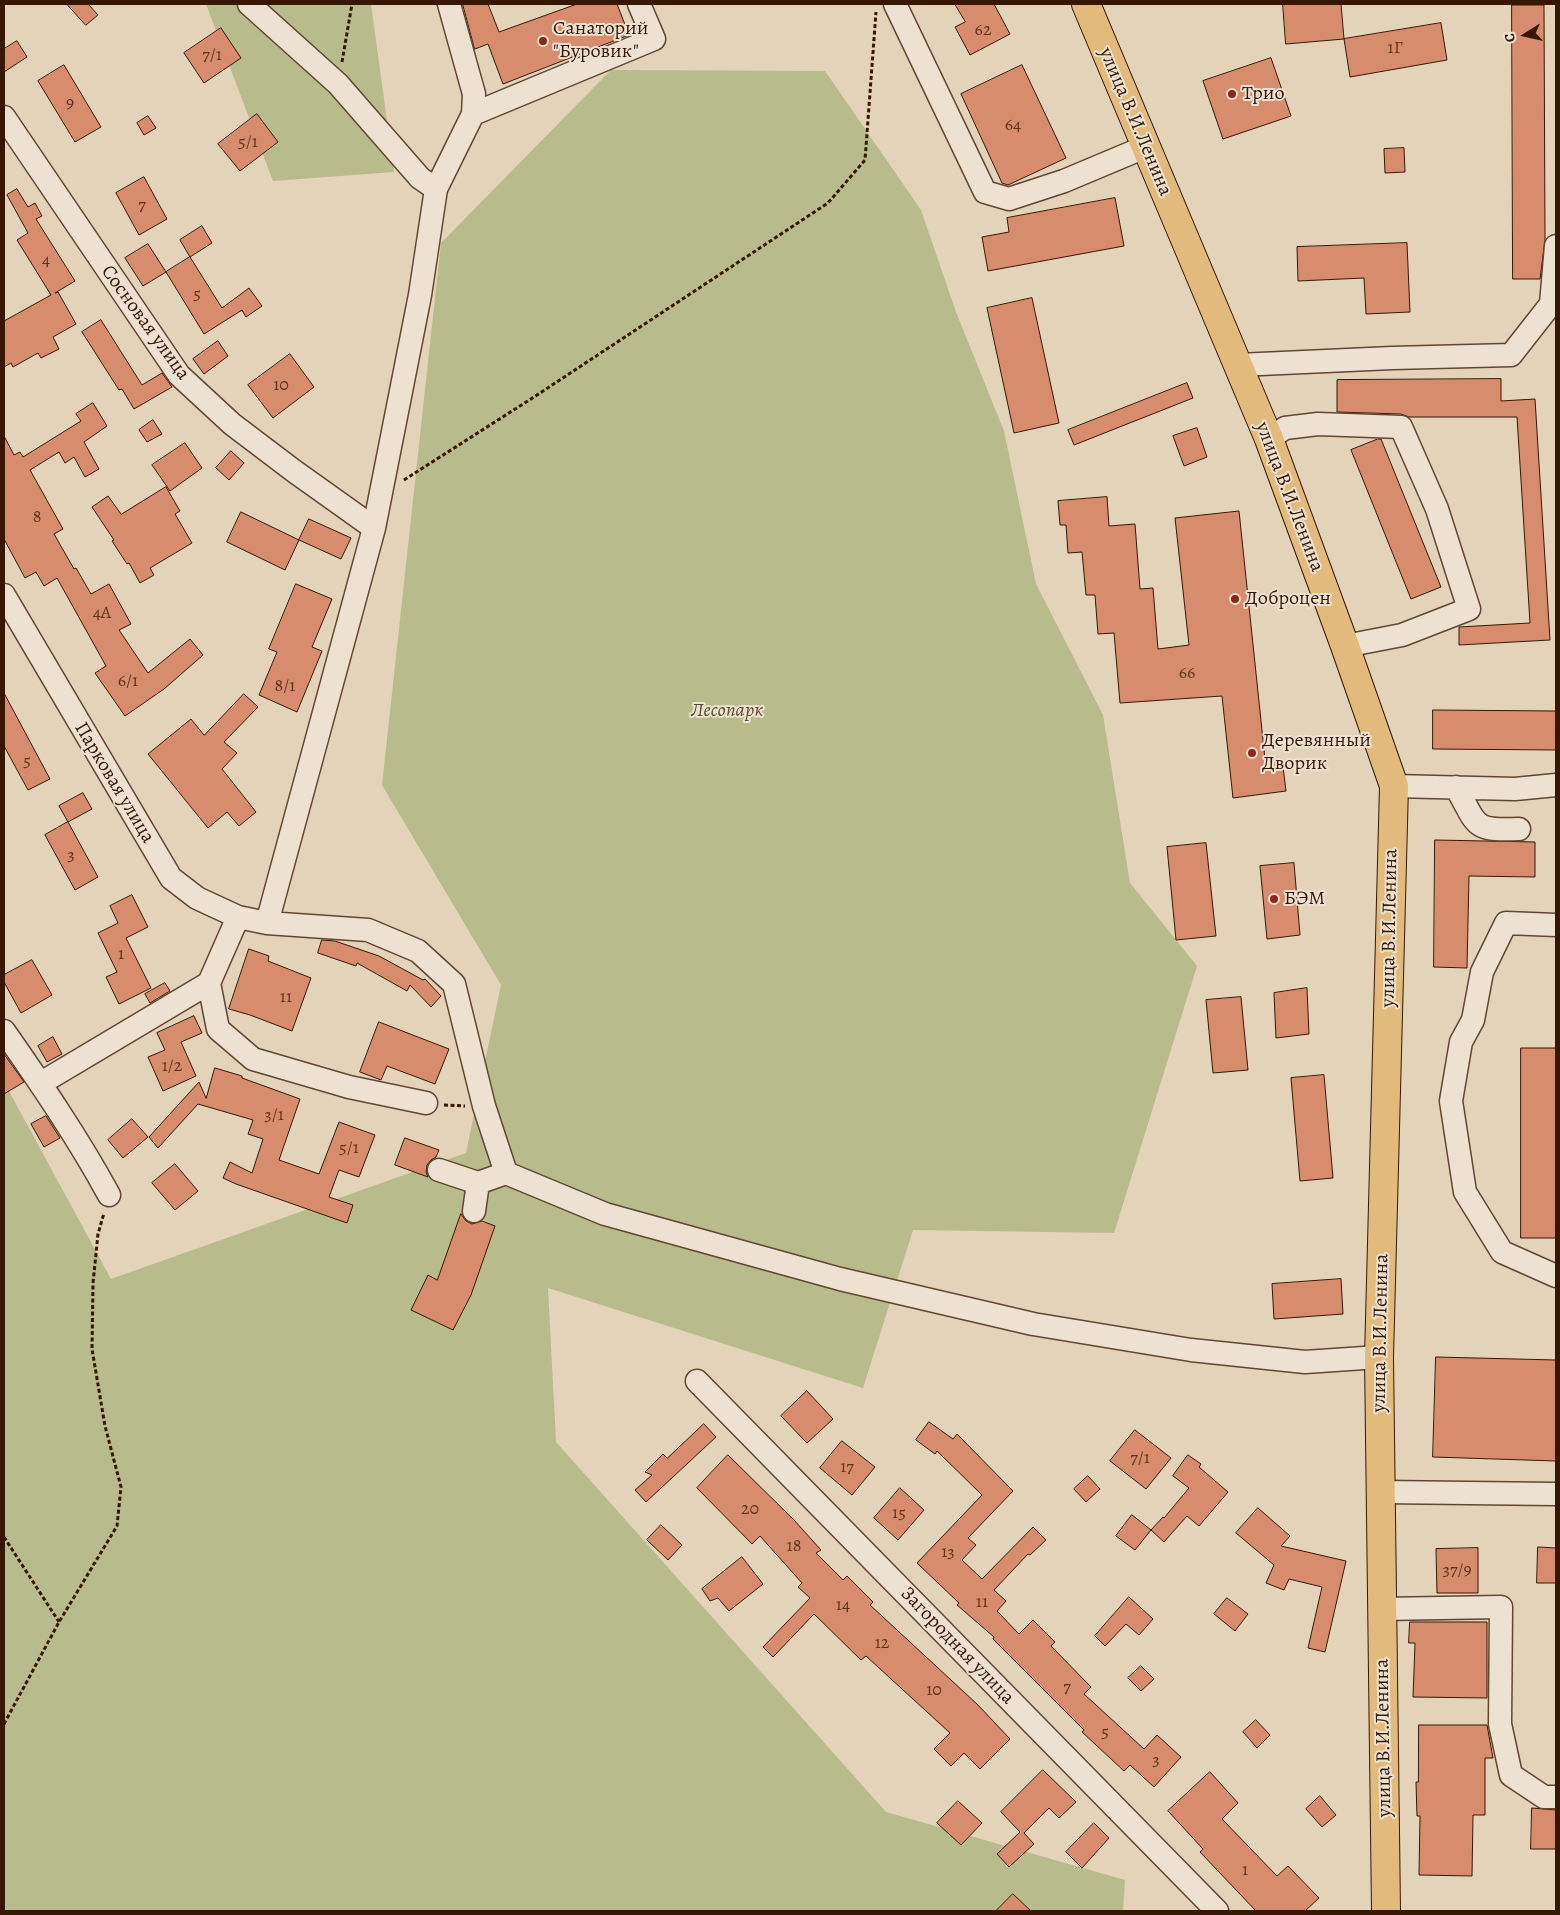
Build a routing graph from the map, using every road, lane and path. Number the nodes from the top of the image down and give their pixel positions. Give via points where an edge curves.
1 (249, 4) edge
2 (352, 4) edge
3 (449, 4) edge
4 (639, 4) edge
5 (876, 4) edge
6 (895, 4) edge
7 (1086, 4) edge
8 (338, 84) junction
9 (473, 114) junction
10 (4, 117) edge
11 (1145, 147) junction
12 (436, 189) junction
13 (1556, 246) edge
14 (1238, 365) junction
15 (1268, 439) junction
16 (380, 495) junction
17 (374, 528) junction
18 (4, 595) edge
19 (1346, 646) junction
20 (1556, 785) edge
21 (1394, 786) junction
22 (1456, 788) junction
23 (1519, 829) dead end
24 (238, 916) junction
25 (267, 923) junction
26 (1556, 925) edge
27 (209, 983) junction
28 (4, 1031) edge
29 (40, 1083) junction
30 (426, 1103) joint
31 (484, 1106) junction
32 (439, 1170) dead end
33 (506, 1173) junction
34 (478, 1183) junction
35 (109, 1195) joint
36 (474, 1211) dead end
37 (1556, 1276) edge
38 (1379, 1357) junction
39 (697, 1381) dead end
40 (1381, 1492) junction
41 (1556, 1494) edge
42 (4, 1537) edge
43 (1382, 1609) junction
44 (59, 1622) junction
45 (4, 1724) edge
46 (1556, 1797) edge
47 (1217, 1911) edge
48 (1386, 1911) edge

1 - 8 street
2 - 8 path
3 - 9 street via 474,94
4 - 9 street via 654,39
5 - 16 path via 865,160 828,203
6 - 11 street via 985,192 1009,199 1064,182
7 - 11 main road, улица В.И.Ленина
8 - 12 street via 420,178
9 - 12 street
10 - 17 street, Сосновая улица via 179,375 232,424
11 - 14 main road, улица В.И.Ленина
12 - 16 street via 420,295
13 - 14 street via 1551,304 1511,355
14 - 15 main road, улица В.И.Ленина
15 - 19 main road, улица В.И.Ленина
15 - 19 street via 1285,428 1318,424 1401,427 1437,510 1469,609 1402,635
16 - 17 street
17 - 25 street
18 - 24 street, Парковая улица via 171,878 197,898
19 - 21 main road, улица В.И.Ленина
20 - 22 street via 1515,789
21 - 22 street
21 - 38 main road, улица В.И.Ленина
22 - 23 street via 1476,824 1492,830
24 - 25 street, Парковая улица
24 - 27 street
25 - 31 street, Парковая улица via 368,930 418,951 454,984
26 - 37 street via 1506,924 1482,972 1473,1020 1461,1042 1451,1101 1465,1192 1474,1207 1502,1252
27 - 29 street
27 - 30 street via 218,1029 253,1059 349,1087
28 - 29 street
29 - 35 street
30 - 31 path
31 - 33 street, Парковая улица
32 - 34 street
33 - 34 street
33 - 38 street via 606,1214 840,1279 1034,1324 1191,1350 1305,1362
34 - 36 street
35 - 44 path via 98,1234 92,1349 105,1426 120,1486 118,1526
38 - 40 main road, улица В.И.Ленина
39 - 47 street, Загородная улица
40 - 41 street
40 - 43 main road, улица В.И.Ленина
42 - 44 path
43 - 46 street via 1501,1607 1500,1724 1510,1775 1544,1797
43 - 48 main road, улица В.И.Ленина
44 - 45 path

